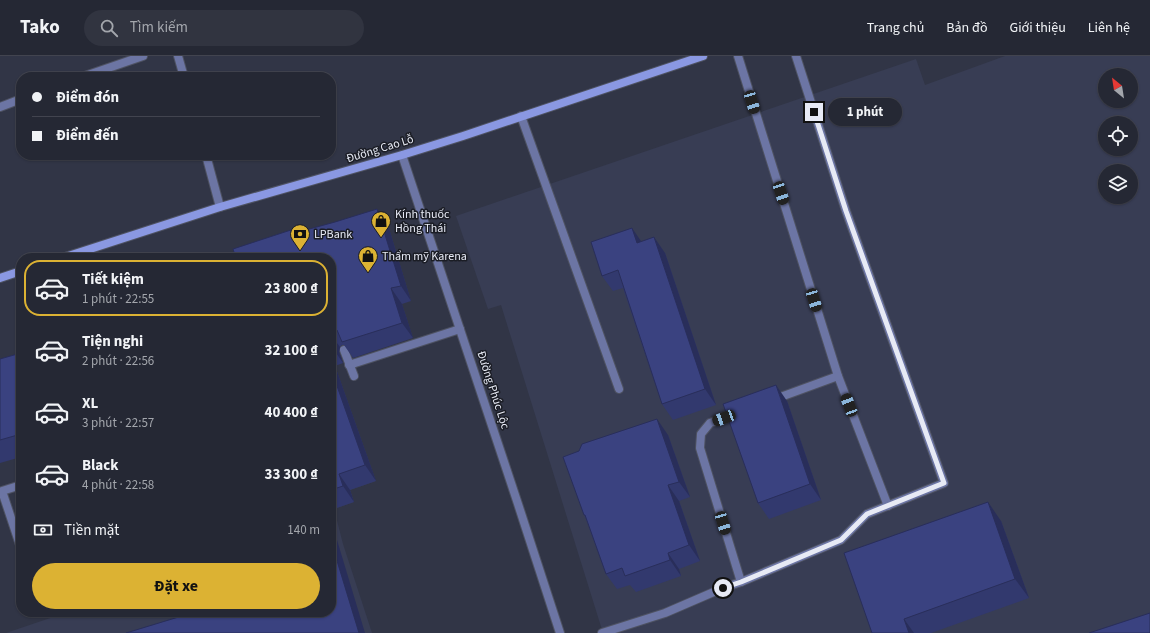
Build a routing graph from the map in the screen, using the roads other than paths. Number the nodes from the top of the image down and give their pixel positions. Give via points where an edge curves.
1 (143, 56) edge
2 (178, 56) edge
3 (702, 56) edge
4 (738, 56) edge
5 (796, 56) edge
6 (97, 72) edge
7 (183, 72) edge
8 (16, 101) edge
9 (0, 107) edge
10 (521, 116) junction
11 (402, 155) junction
12 (207, 160) edge
13 (220, 207) junction
14 (77, 253) edge
15 (16, 273) edge
16 (0, 278) edge
17 (460, 329) junction
18 (344, 350) edge
19 (349, 365) junction
20 (354, 376) dead end
21 (838, 376) junction
22 (619, 389) dead end
23 (767, 402) edge
24 (746, 410) edge
25 (16, 487) edge
26 (888, 506) junction
27 (16, 533) edge
28 (741, 582) junction
29 (560, 633) edge
30 (602, 633) edge

1 - 6 street
2 - 7 street
3 - 10 main road, Đường Cao Lỗ
4 - 21 street
5 - 26 street via 846,211 944,483
8 - 9 street
10 - 11 main road, Đường Cao Lỗ
10 - 22 street
11 - 13 main road, Đường Cao Lỗ
11 - 17 street, Đường Phúc Lộc
12 - 13 street
13 - 14 main road, Đường Cao Lỗ
15 - 16 main road
17 - 19 street
17 - 29 street, Đường Phúc Lộc
18 - 19 street
19 - 20 street
21 - 23 street
21 - 26 street
24 - 28 street via 710,423 701,434 700,448
25 - 27 street via 2,491
26 - 28 street via 867,514 841,540
28 - 30 street via 665,613

